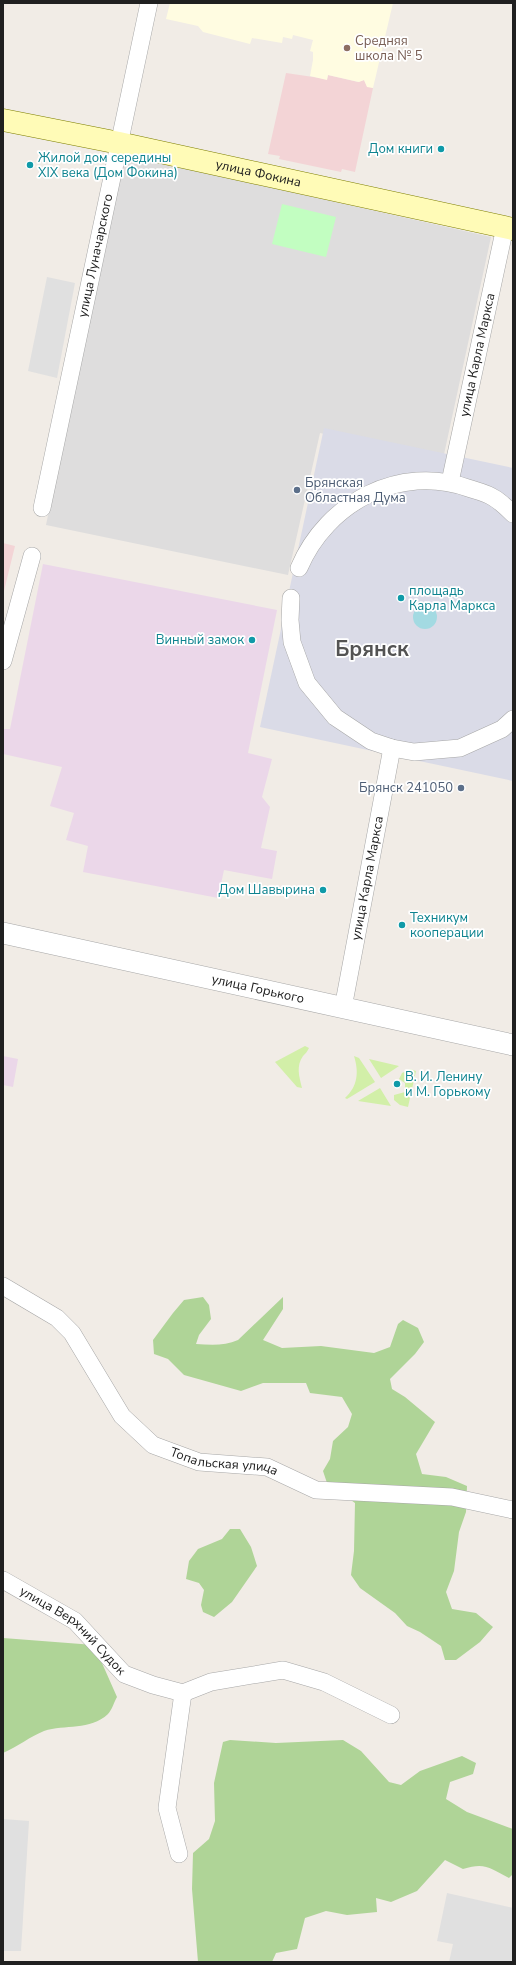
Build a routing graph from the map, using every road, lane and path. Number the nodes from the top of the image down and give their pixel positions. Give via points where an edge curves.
1 (149, 3) edge
2 (3, 120) edge
3 (119, 143) junction
4 (509, 228) edge
5 (450, 482) junction
6 (42, 508) dead end
7 (513, 514) edge
8 (32, 556) dead end
9 (299, 568) dead end
10 (291, 598) dead end
11 (3, 661) edge
12 (513, 719) edge
13 (392, 748) junction
14 (3, 933) edge
15 (343, 1008) junction
16 (513, 1045) edge
17 (3, 1286) edge
18 (513, 1510) edge
19 (3, 1580) edge
20 (184, 1693) junction
21 (391, 1716) dead end
22 (179, 1854) dead end

1 - 3 street, улица Луначарского
2 - 3 main road, улица Фокина
3 - 4 main road, улица Фокина
3 - 6 street, улица Луначарского
4 - 5 street, улица Карла Маркса
5 - 7 street via 493,497
5 - 9 street via 406,481 364,495 329,521 304,556
8 - 11 street
10 - 13 street via 292,642 307,683 335,717 372,741
12 - 13 street via 502,729 460,748 414,752
13 - 15 street, улица Карла Маркса
14 - 15 street, улица Горького
15 - 16 street, улица Горького
17 - 18 street, Топальская улица via 56,1318 72,1333 122,1416 153,1445 199,1462 267,1468 316,1490 452,1497
19 - 20 street, улица Верхний Судок via 75,1621 124,1674 152,1685
20 - 21 street via 211,1682 283,1670 324,1682
20 - 22 street via 167,1808

